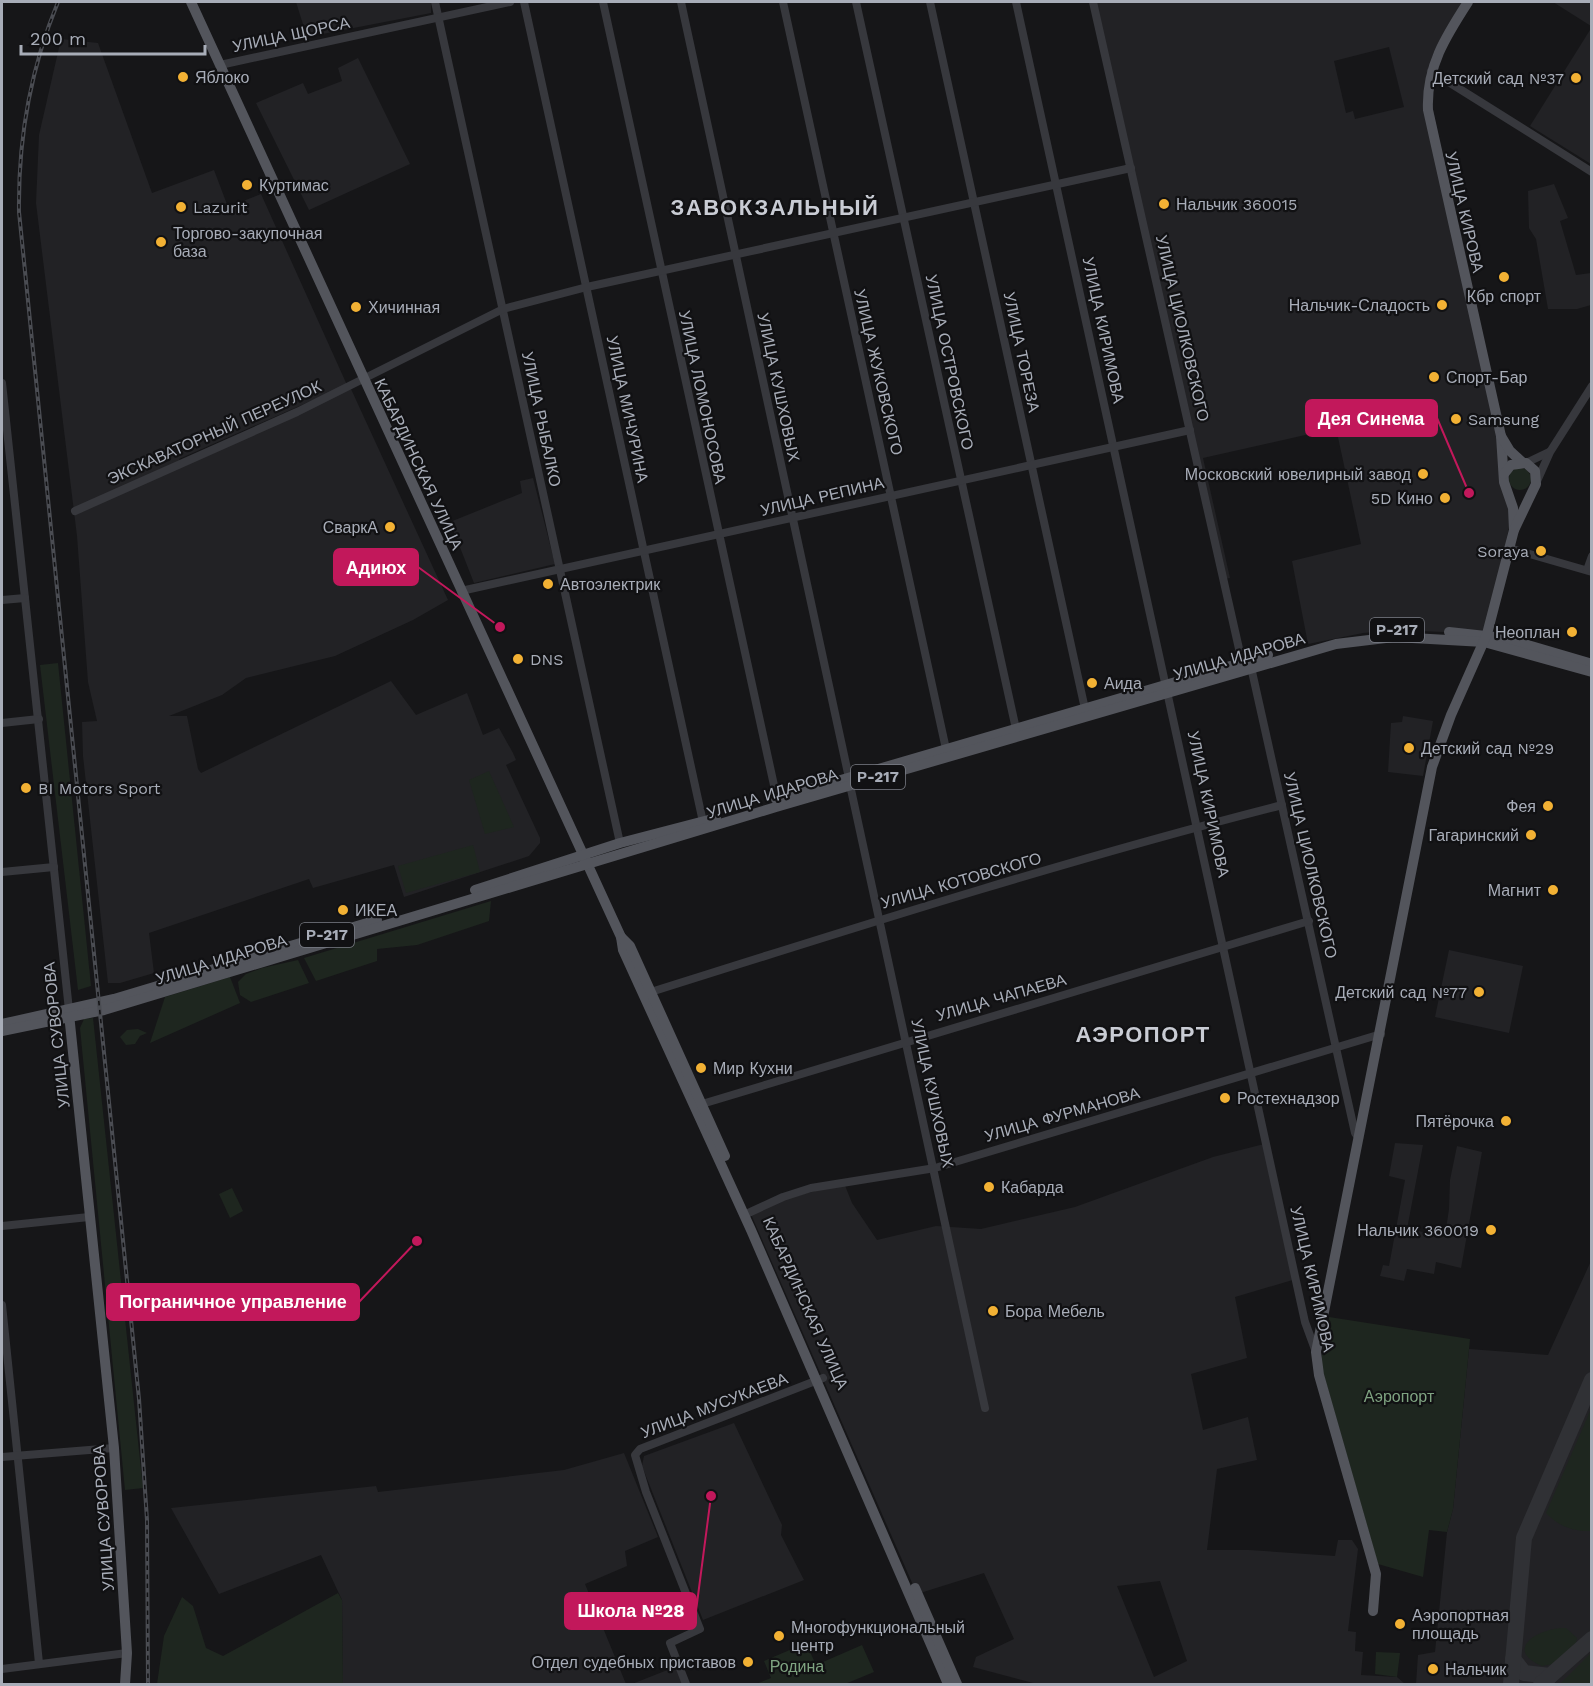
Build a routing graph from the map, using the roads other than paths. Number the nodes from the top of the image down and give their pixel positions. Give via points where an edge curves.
1 (191, 2) edge
2 (435, 2) edge
3 (510, 2) edge
4 (524, 2) edge
5 (603, 2) edge
6 (681, 2) edge
7 (783, 2) edge
8 (856, 2) edge
9 (930, 2) edge
10 (1016, 2) edge
11 (1093, 2) edge
12 (1468, 2) edge
13 (439, 17) junction
14 (220, 65) junction
15 (1431, 71) junction
16 (1131, 168) junction
17 (1592, 172) edge
18 (1057, 183) junction
19 (974, 203) junction
20 (903, 218) junction
21 (832, 235) junction
22 (735, 255) junction
23 (661, 272) junction
24 (587, 287) junction
25 (502, 309) junction
26 (364, 380) junction
27 (2, 383) edge
28 (1592, 386) edge
29 (3, 417) edge
30 (1191, 430) junction
31 (1501, 436) junction
32 (1115, 447) junction
33 (1550, 452) junction
34 (1524, 463) junction
35 (1032, 466) junction
36 (1504, 474) junction
37 (961, 482) junction
38 (1534, 487) junction
39 (1507, 489) junction
40 (891, 495) junction
41 (75, 511) dead end
42 (793, 519) junction
43 (1514, 530) junction
44 (718, 535) junction
45 (1509, 548) junction
46 (644, 552) junction
47 (1592, 556) edge
48 (559, 569) junction
49 (1589, 571) edge
50 (461, 591) junction
51 (25, 598) junction
52 (2, 600) edge
53 (1485, 638) junction
54 (1246, 664) junction
55 (1592, 664) edge
56 (1592, 672) edge
57 (1168, 688) junction
58 (1085, 709) junction
59 (39, 719) junction
60 (2, 723) edge
61 (1016, 729) junction
62 (946, 749) junction
63 (850, 782) junction
64 (777, 799) junction
65 (1282, 805) junction
66 (703, 822) junction
67 (1198, 826) junction
68 (620, 843) junction
69 (586, 860) junction
70 (54, 867) junction
71 (2, 872) edge
72 (880, 920) junction
73 (1308, 921) junction
74 (621, 938) junction
75 (1224, 946) junction
76 (651, 992) junction
77 (69, 1015) junction
78 (2, 1024) edge
79 (2, 1032) edge
80 (1381, 1034) junction
81 (906, 1040) junction
82 (1336, 1046) junction
83 (1252, 1072) junction
84 (702, 1104) junction
85 (1359, 1138) junction
86 (935, 1168) junction
87 (747, 1214) junction
88 (89, 1217) junction
89 (2, 1226) edge
90 (2, 1305) edge
91 (1316, 1352) junction
92 (820, 1379) junction
93 (985, 1408) dead end
94 (114, 1448) junction
95 (17, 1456) junction
96 (2, 1457) edge
97 (1373, 1611) dead end
98 (127, 1653) junction
99 (39, 1663) junction
100 (2, 1669) edge
101 (125, 1684) edge
102 (686, 1684) edge
103 (948, 1684) edge
104 (957, 1684) edge

1 - 14 main road, КАБАРДИНСКАЯ УЛИЦА
2 - 13 street, УЛИЦА РЫБАЛКО
3 - 13 street, УЛИЦА ЩОРСА
4 - 24 street, УЛИЦА МИЧУРИНА
5 - 23 street, УЛИЦА ЛОМОНОСОВА
6 - 22 street, УЛИЦА КУШХОВЫХ
7 - 21 street, УЛИЦА ЖУКОВСКОГО
8 - 20 street, УЛИЦА ОСТРОВСКОГО
9 - 19 street, УЛИЦА ТОРЕЗА
10 - 18 street, УЛИЦА КИРИМОВА
11 - 16 street, УЛИЦА ЦИОЛКОВСКОГО
12 - 15 main road, УЛИЦА КИРОВА via 1445,38
13 - 14 street, УЛИЦА ЩОРСА
13 - 25 street, УЛИЦА РЫБАЛКО
14 - 26 main road, КАБАРДИНСКАЯ УЛИЦА
15 - 17 street
15 - 31 main road, УЛИЦА КИРОВА via 1427,95 1430,125
16 - 18 street, ЭКСКАВАТОРНЫЙ ПЕРЕУЛОК
16 - 30 street, УЛИЦА ЦИОЛКОВСКОГО
18 - 19 street, ЭКСКАВАТОРНЫЙ ПЕРЕУЛОК
18 - 32 street, УЛИЦА КИРИМОВА
19 - 20 street, ЭКСКАВАТОРНЫЙ ПЕРЕУЛОК
19 - 35 street, УЛИЦА ТОРЕЗА
20 - 21 street, ЭКСКАВАТОРНЫЙ ПЕРЕУЛОК
20 - 37 street, УЛИЦА ОСТРОВСКОГО
21 - 22 street, ЭКСКАВАТОРНЫЙ ПЕРЕУЛОК
21 - 40 street, УЛИЦА ЖУКОВСКОГО
22 - 23 street, ЭКСКАВАТОРНЫЙ ПЕРЕУЛОК
22 - 42 street, УЛИЦА КУШХОВЫХ
23 - 24 street, ЭКСКАВАТОРНЫЙ ПЕРЕУЛОК
23 - 44 street, УЛИЦА ЛОМОНОСОВА
24 - 25 street, ЭКСКАВАТОРНЫЙ ПЕРЕУЛОК
24 - 46 street, УЛИЦА МИЧУРИНА
25 - 26 street, ЭКСКАВАТОРНЫЙ ПЕРЕУЛОК
25 - 48 street, УЛИЦА РЫБАЛКО
26 - 41 street, ЭКСКАВАТОРНЫЙ ПЕРЕУЛОК
26 - 50 main road, КАБАРДИНСКАЯ УЛИЦА
27 - 29 street, УЛИЦА СУВОРОВА
28 - 33 street
29 - 51 street, УЛИЦА СУВОРОВА
30 - 32 street, УЛИЦА РЕПИНА
30 - 54 street, УЛИЦА ЦИОЛКОВСКОГО
31 - 34 main road
31 - 36 main road, УЛИЦА КИРОВА
32 - 35 street, УЛИЦА РЕПИНА
32 - 57 street, УЛИЦА КИРИМОВА
33 - 34 street
33 - 38 street
34 - 36 main road via 1511,465
34 - 38 main road via 1535,471
35 - 37 street, УЛИЦА РЕПИНА
35 - 58 street, УЛИЦА ТОРЕЗА
36 - 39 main road
37 - 40 street, УЛИЦА РЕПИНА
37 - 61 street, УЛИЦА ОСТРОВСКОГО
38 - 39 main road via 1521,495
38 - 43 main road
39 - 43 main road
40 - 42 street, УЛИЦА РЕПИНА
40 - 62 street, УЛИЦА ЖУКОВСКОГО
42 - 44 street, УЛИЦА РЕПИНА
42 - 63 street, УЛИЦА КУШХОВЫХ
43 - 45 main road
44 - 46 street, УЛИЦА РЕПИНА
44 - 64 street, УЛИЦА ЛОМОНОСОВА
45 - 49 street
45 - 53 main road
46 - 48 street, УЛИЦА РЕПИНА
46 - 66 street, УЛИЦА МИЧУРИНА
47 - 49 street
48 - 50 street, УЛИЦА РЕПИНА
48 - 68 street, УЛИЦА РЫБАЛКО
50 - 69 main road, КАБАРДИНСКАЯ УЛИЦА
51 - 52 street
51 - 59 street, УЛИЦА СУВОРОВА
53 - 54 main road, УЛИЦА ИДАРОВА / Р-217 via 1378,638
53 - 54 main road, УЛИЦА ИДАРОВА / Р-217 via 1400,630 1363,633 1308,644
53 - 55 main road, УЛИЦА ИДАРОВА / Р-217
53 - 56 main road, УЛИЦА ИДАРОВА / Р-217
53 - 80 main road via 1432,767
54 - 57 main road, УЛИЦА ИДАРОВА / Р-217
54 - 65 street, УЛИЦА ЦИОЛКОВСКОГО
57 - 58 main road, УЛИЦА ИДАРОВА / Р-217
57 - 63 main road, УЛИЦА ИДАРОВА / Р-217
57 - 67 street, УЛИЦА КИРИМОВА
58 - 61 main road, УЛИЦА ИДАРОВА / Р-217
59 - 60 street
59 - 70 street, УЛИЦА СУВОРОВА
61 - 62 main road, УЛИЦА ИДАРОВА / Р-217
62 - 63 main road, УЛИЦА ИДАРОВА / Р-217
63 - 64 main road, УЛИЦА ИДАРОВА / Р-217
63 - 69 main road, УЛИЦА ИДАРОВА / Р-217
63 - 72 street, УЛИЦА КУШХОВЫХ
64 - 66 main road, УЛИЦА ИДАРОВА / Р-217
65 - 67 street, УЛИЦА КОТОВСКОГО
65 - 73 street, УЛИЦА ЦИОЛКОВСКОГО
66 - 68 main road, УЛИЦА ИДАРОВА / Р-217
67 - 72 street, УЛИЦА КОТОВСКОГО
67 - 75 street, УЛИЦА КИРИМОВА
68 - 69 main road, УЛИЦА ИДАРОВА / Р-217
69 - 74 main road, КАБАРДИНСКАЯ УЛИЦА
69 - 77 main road, УЛИЦА ИДАРОВА / Р-217
70 - 71 street
70 - 77 street, УЛИЦА СУВОРОВА
72 - 76 street, УЛИЦА КОТОВСКОГО
72 - 81 street, УЛИЦА КУШХОВЫХ
73 - 75 street, УЛИЦА ЧАПАЕВА
73 - 82 street, УЛИЦА ЦИОЛКОВСКОГО
74 - 76 main road, КАБАРДИНСКАЯ УЛИЦА via 630,946
74 - 87 main road, КАБАРДИНСКАЯ УЛИЦА via 623,950
75 - 81 street, УЛИЦА ЧАПАЕВА
75 - 83 street, УЛИЦА КИРИМОВА
76 - 84 main road, КАБАРДИНСКАЯ УЛИЦА
77 - 78 main road, УЛИЦА ИДАРОВА / Р-217
77 - 79 main road, УЛИЦА ИДАРОВА / Р-217
77 - 88 main road, УЛИЦА СУВОРОВА
80 - 82 street, УЛИЦА ФУРМАНОВА
80 - 85 main road
81 - 84 street, УЛИЦА ЧАПАЕВА
81 - 86 street, УЛИЦА КУШХОВЫХ
82 - 83 street, УЛИЦА ФУРМАНОВА
82 - 85 street, УЛИЦА ЦИОЛКОВСКОГО via 1354,1132
83 - 86 street, УЛИЦА ФУРМАНОВА
83 - 91 street, УЛИЦА КИРИМОВА via 1305,1322
84 - 87 main road, КАБАРДИНСКАЯ УЛИЦА
85 - 91 main road
86 - 87 street, УЛИЦА ФУРМАНОВА via 811,1188
86 - 93 street, УЛИЦА КУШХОВЫХ
87 - 92 main road, КАБАРДИНСКАЯ УЛИЦА
88 - 89 street
88 - 94 main road, УЛИЦА СУВОРОВА
90 - 95 street
91 - 97 main road, УЛИЦА КИРИМОВА via 1319,1375 1376,1574
92 - 102 street, УЛИЦА МУСУКАЕВА via 644,1448 635,1455 700,1629 670,1643
92 - 103 main road, КАБАРДИНСКАЯ УЛИЦА
92 - 104 main road, КАБАРДИНСКАЯ УЛИЦА
94 - 95 street
94 - 98 main road, УЛИЦА СУВОРОВА
95 - 96 street
95 - 99 street
98 - 99 street
98 - 101 main road, УЛИЦА СУВОРОВА
99 - 100 street

